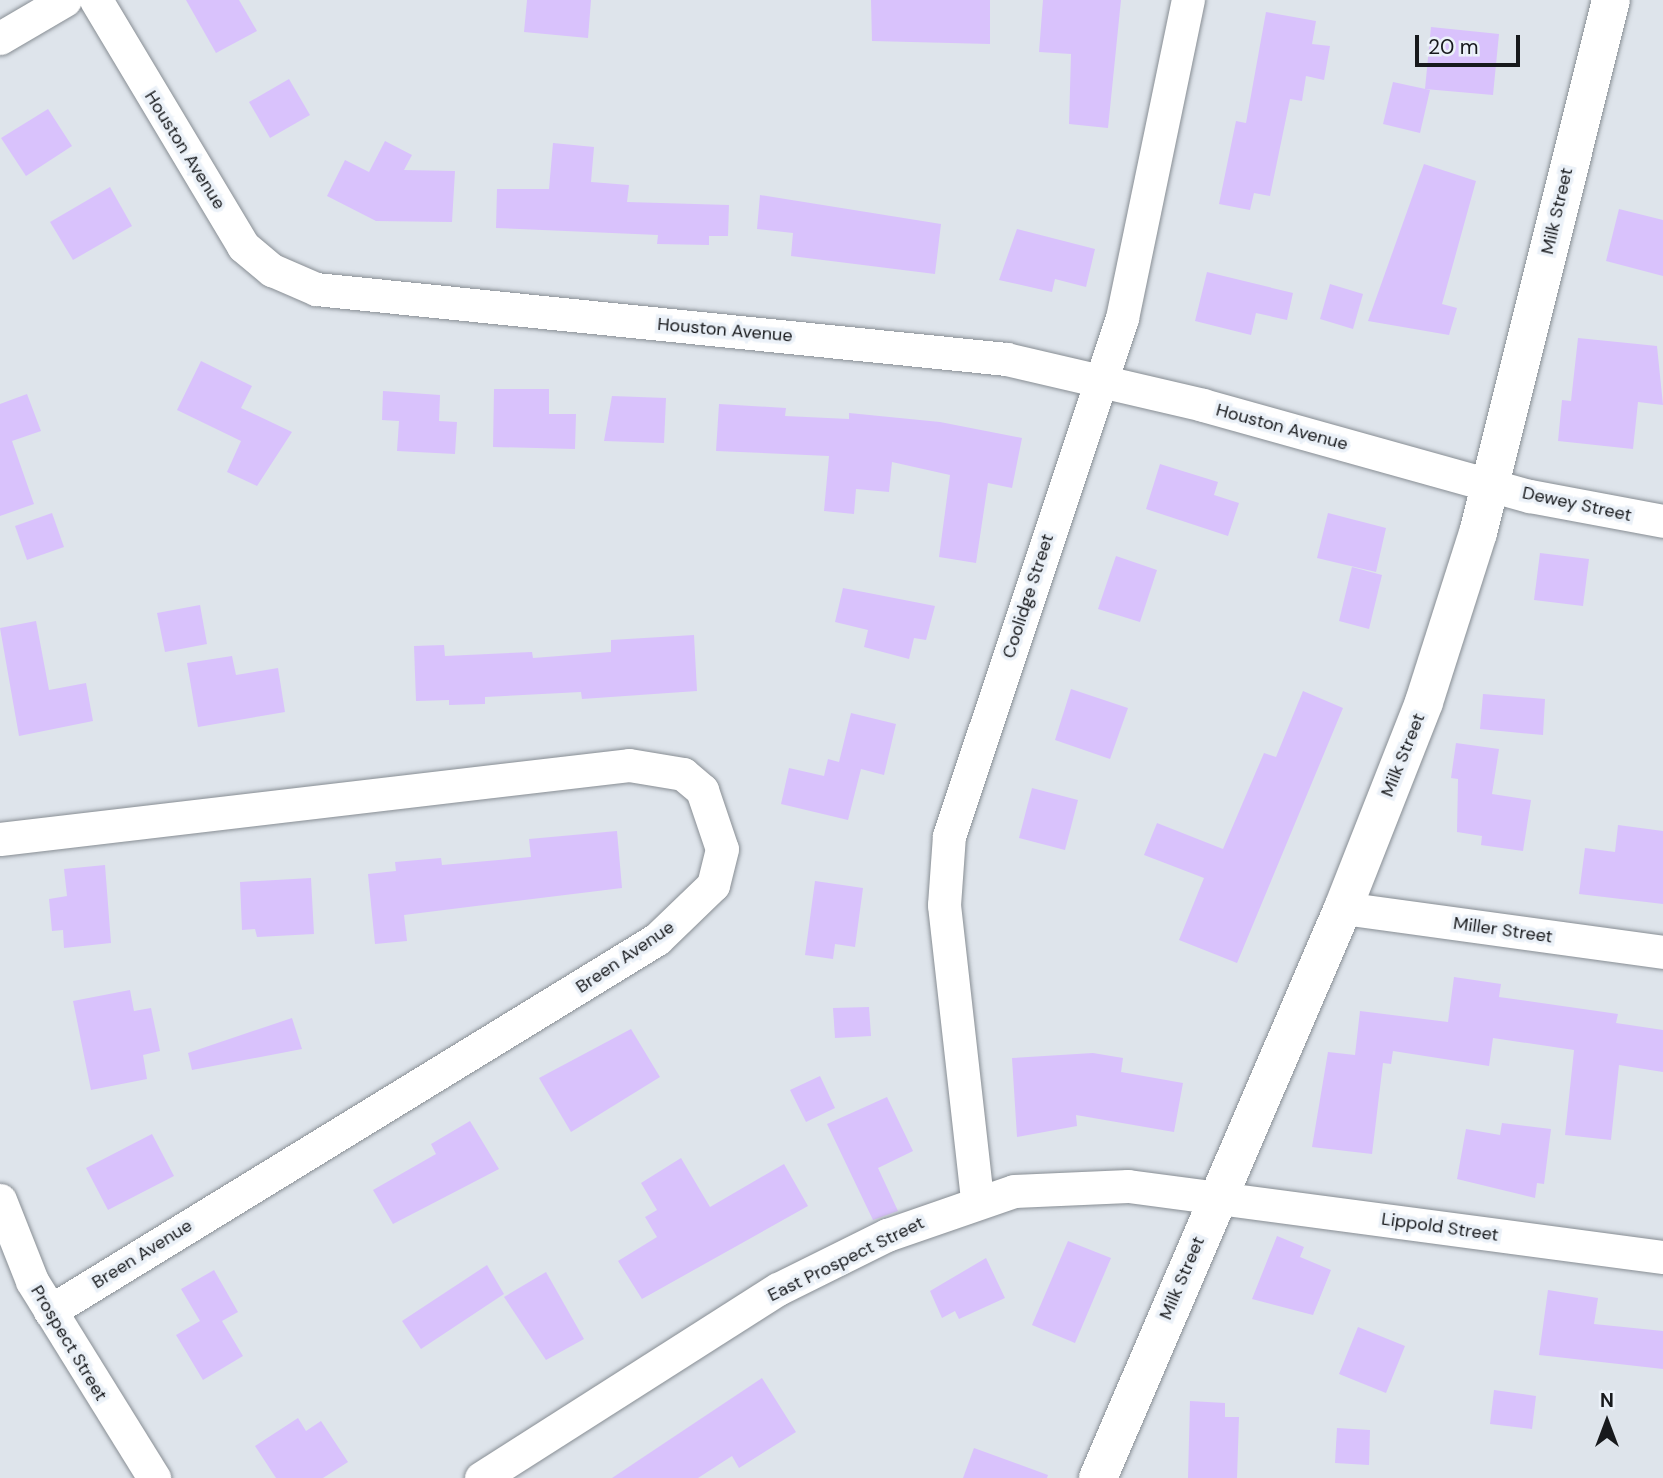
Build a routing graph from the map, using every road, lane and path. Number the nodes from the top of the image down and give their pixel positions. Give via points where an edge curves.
1 (65, 0) edge
2 (96, 0) edge
3 (1188, 0) edge
4 (1611, 0) edge
5 (0, 37) edge
6 (1100, 379) junction
7 (1491, 485) junction
8 (1663, 521) edge
9 (0, 839) edge
10 (1343, 908) junction
11 (1663, 952) edge
12 (1216, 1196) junction
13 (977, 1199) junction
14 (0, 1200) edge
15 (1663, 1257) edge
16 (50, 1311) junction
17 (154, 1478) edge
18 (481, 1478) edge
19 (1098, 1478) edge

1 - 5 street
2 - 6 street, Houston Avenue via 243,246 272,270 316,289 866,342
3 - 6 street, Coolidge Street via 1122,318
4 - 7 street, Milk Street
6 - 7 street, Houston Avenue
6 - 13 street, Coolidge Street via 949,835 944,905
7 - 8 street, Dewey Street
7 - 10 street, Milk Street via 1433,677
9 - 16 street, Breen Avenue via 629,765 683,774 702,790 722,849 713,885 657,939
10 - 11 street, Miller Street
10 - 12 street, Milk Street
12 - 13 street, East Prospect Street via 1064,1186
12 - 15 street, Lippold Street
12 - 19 street, Milk Street
13 - 18 street, East Prospect Street via 778,1289
14 - 16 street, Prospect Street
16 - 17 street, Prospect Street

